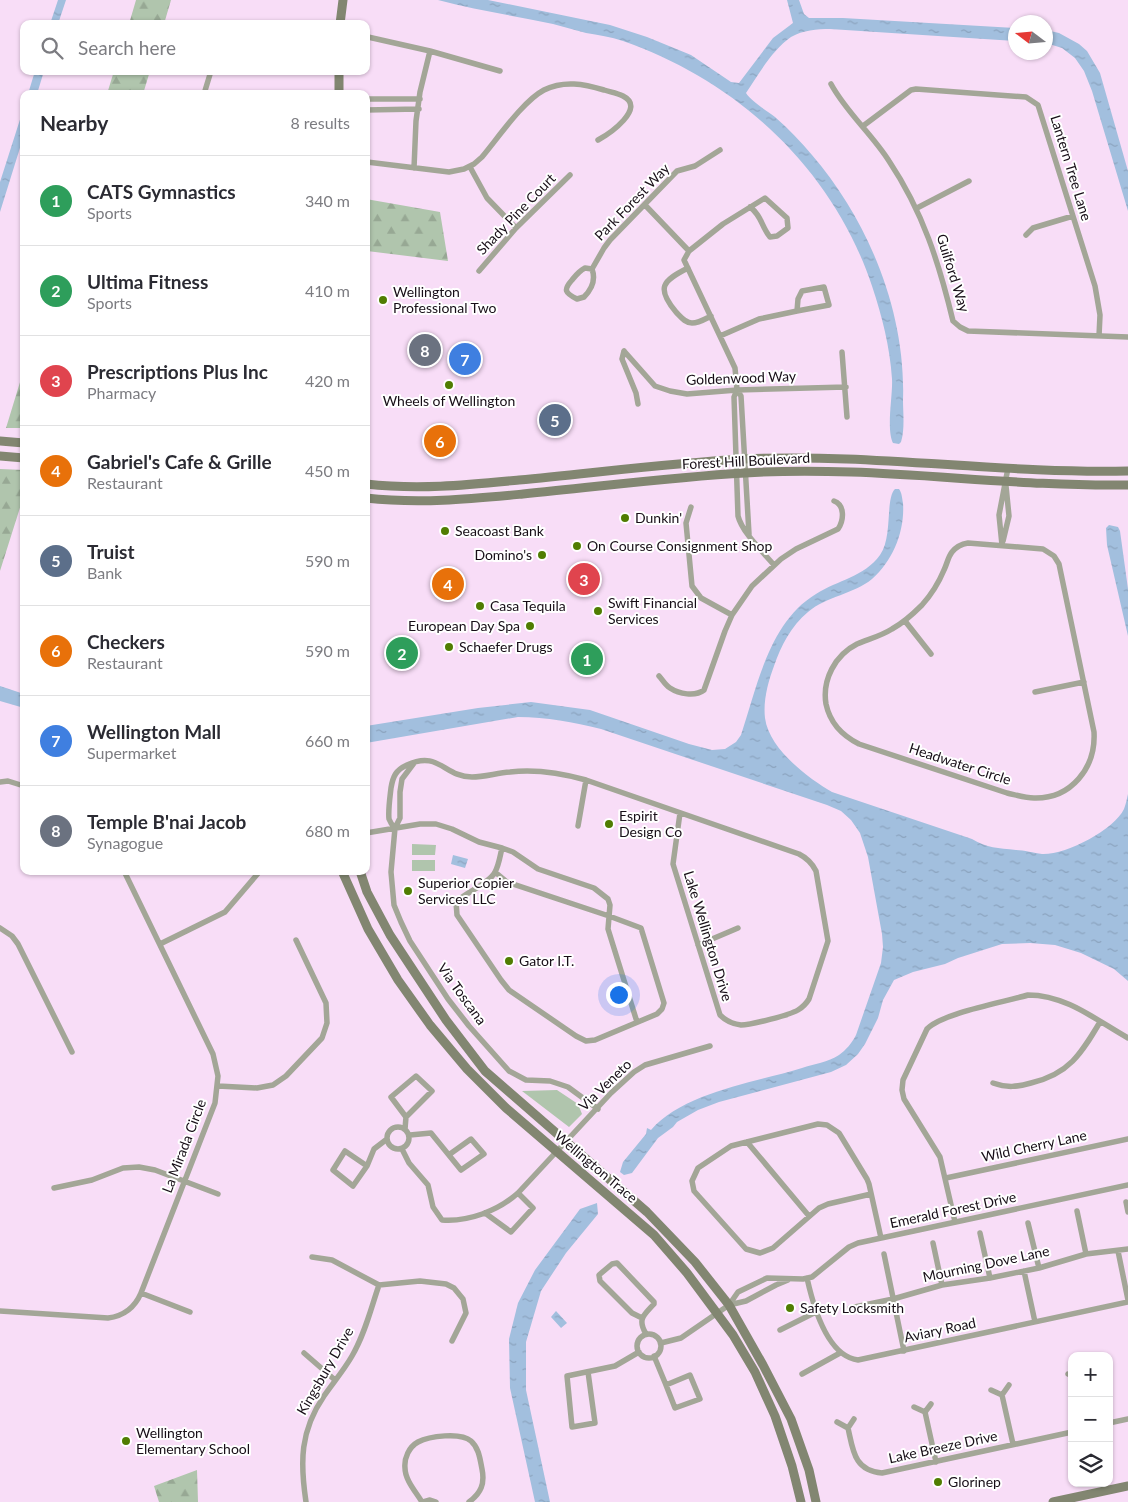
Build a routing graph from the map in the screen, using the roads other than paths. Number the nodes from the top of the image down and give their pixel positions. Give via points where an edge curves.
1 (343, 0) edge
2 (340, 20) edge
3 (370, 37) edge
4 (430, 51) junction
5 (500, 71) dead end
6 (210, 75) edge
7 (339, 75) edge
8 (831, 84) dead end
9 (205, 90) edge
10 (339, 90) edge
11 (420, 98) junction
12 (370, 99) edge
13 (419, 109) junction
14 (370, 110) edge
15 (863, 126) junction
16 (598, 140) dead end
17 (720, 150) dead end
18 (370, 162) edge
19 (470, 167) junction
20 (414, 168) junction
21 (570, 175) dead end
22 (969, 181) dead end
23 (644, 205) junction
24 (750, 208) junction
25 (917, 208) junction
26 (1073, 216) junction
27 (516, 228) junction
28 (1026, 235) dead end
29 (689, 251) junction
30 (593, 266) junction
31 (688, 268) junction
32 (479, 271) dead end
33 (797, 311) junction
34 (711, 316) junction
35 (720, 336) junction
36 (1099, 336) junction
37 (1128, 338) edge
38 (842, 352) dead end
39 (846, 387) junction
40 (737, 390) junction
41 (638, 404) dead end
42 (847, 417) dead end
43 (0, 440) edge
44 (20, 442) edge
45 (0, 456) edge
46 (20, 458) edge
47 (740, 460) junction
48 (1008, 468) junction
49 (1128, 471) edge
50 (741, 473) junction
51 (1006, 482) junction
52 (370, 484) edge
53 (1128, 485) edge
54 (370, 498) edge
55 (834, 501) dead end
56 (691, 507) dead end
57 (749, 534) junction
58 (1002, 545) junction
59 (774, 565) junction
60 (732, 615) junction
61 (905, 620) junction
62 (931, 654) dead end
63 (658, 676) dead end
64 (1084, 682) junction
65 (1035, 692) dead end
66 (414, 761) junction
67 (586, 780) junction
68 (0, 782) edge
69 (20, 785) edge
70 (680, 813) junction
71 (578, 826) dead end
72 (395, 828) junction
73 (370, 832) edge
74 (502, 848) junction
75 (495, 872) junction
76 (126, 875) edge
77 (257, 875) edge
78 (344, 875) edge
79 (361, 875) edge
80 (610, 916) junction
81 (0, 928) edge
82 (738, 928) dead end
83 (296, 940) dead end
84 (160, 944) junction
85 (698, 945) junction
86 (637, 1022) junction
87 (1100, 1022) junction
88 (1128, 1038) edge
89 (710, 1046) dead end
90 (72, 1052) dead end
91 (993, 1084) dead end
92 (218, 1086) junction
93 (598, 1109) junction
94 (406, 1117) junction
95 (405, 1129) junction
96 (410, 1135) junction
97 (387, 1139) junction
98 (1128, 1139) edge
99 (567, 1141) junction
100 (747, 1142) junction
101 (402, 1149) junction
102 (557, 1152) junction
103 (450, 1154) junction
104 (368, 1166) junction
105 (946, 1178) junction
106 (185, 1182) junction
107 (1128, 1185) edge
108 (54, 1188) dead end
109 (218, 1194) dead end
110 (518, 1194) junction
111 (871, 1194) junction
112 (1126, 1202) dead end
113 (1077, 1211) dead end
114 (1128, 1212) edge
115 (485, 1213) junction
116 (810, 1216) junction
117 (955, 1222) junction
118 (1028, 1223) dead end
119 (980, 1233) dead end
120 (881, 1238) junction
121 (932, 1243) dead end
122 (1128, 1249) edge
123 (1118, 1251) junction
124 (884, 1254) dead end
125 (1086, 1254) junction
126 (312, 1257) dead end
127 (1039, 1268) junction
128 (1024, 1271) junction
129 (807, 1278) junction
130 (990, 1278) junction
131 (793, 1279) junction
132 (379, 1285) junction
133 (942, 1285) junction
134 (142, 1293) junction
135 (892, 1299) junction
136 (1128, 1301) edge
137 (729, 1305) junction
138 (850, 1308) dead end
139 (0, 1311) edge
140 (190, 1312) dead end
141 (816, 1312) junction
142 (716, 1313) junction
143 (642, 1318) junction
144 (1035, 1322) junction
145 (780, 1330) dead end
146 (646, 1334) junction
147 (452, 1342) dead end
148 (661, 1343) junction
149 (904, 1350) junction
150 (640, 1352) junction
151 (304, 1353) dead end
152 (840, 1353) junction
153 (654, 1356) junction
154 (588, 1372) junction
155 (802, 1374) dead end
156 (336, 1380) junction
157 (666, 1385) junction
158 (1009, 1385) dead end
159 (991, 1390) dead end
160 (1002, 1395) junction
161 (932, 1404) dead end
162 (914, 1407) dead end
163 (925, 1412) junction
164 (854, 1419) dead end
165 (1128, 1419) edge
166 (837, 1422) dead end
167 (1113, 1422) edge
168 (848, 1428) junction
169 (1068, 1433) edge
170 (1013, 1444) junction
171 (936, 1462) junction
172 (1128, 1486) edge
173 (306, 1502) edge
174 (423, 1502) edge
175 (436, 1502) edge
176 (469, 1502) edge
177 (801, 1502) edge
178 (816, 1502) edge
179 (1053, 1502) edge

1 - 2 street
3 - 4 street
4 - 5 street
4 - 11 street
6 - 9 street
7 - 10 street
8 - 15 street, Guilford Way
11 - 12 street
11 - 13 street
13 - 14 street
13 - 20 street
15 - 25 street, Guilford Way via 889,160
15 - 26 street, Lantern Tree Lane via 916,89 1026,97 1038,105
16 - 19 street via 628,116 629,102 622,96 597,88 562,84 543,90 528,102
17 - 23 street, Park Forest Way via 695,166 677,171
18 - 20 street
19 - 20 street via 449,172
19 - 27 street via 486,198
21 - 27 street, Shady Pine Court
22 - 25 street
23 - 29 street
23 - 30 street, Park Forest Way via 607,244
24 - 24 street via 765,198 787,218 788,228 770,237 758,214
24 - 29 street
25 - 36 street, Guilford Way via 935,251 953,321 960,327 968,331
26 - 28 street via 1033,228
26 - 36 street, Lantern Tree Lane via 1095,286 1100,315
27 - 32 street, Shady Pine Court
29 - 31 street via 684,260
30 - 30 street via 580,271 566,286 568,293 577,299 584,297 593,284
31 - 34 street
31 - 34 street via 668,280 664,288 665,297 685,321 694,323
33 - 33 street via 829,305 824,287 802,291
33 - 35 street via 758,319
34 - 35 street
35 - 40 street via 735,368
36 - 37 street, Guilford Way
38 - 39 street
39 - 40 street, Goldenwood Way
39 - 42 street
40 - 41 street, Goldenwood Way via 687,394 655,386 624,352 622,359
40 - 47 street via 734,397
43 - 44 street
45 - 46 street
47 - 48 street, Forest Hill Boulevard via 853,458
47 - 50 street
47 - 50 street
47 - 52 street, Forest Hill Boulevard via 440,488
48 - 49 street, Forest Hill Boulevard
48 - 51 street
50 - 51 street, Forest Hill Boulevard via 853,472
50 - 54 street, Forest Hill Boulevard via 440,501
50 - 57 street
50 - 57 street via 738,516 743,529
51 - 53 street, Forest Hill Boulevard
51 - 58 street via 998,515
51 - 58 street via 1010,516
55 - 59 street via 842,506 842,521 838,529 796,549
56 - 60 street via 686,523 692,586 700,598
57 - 59 street
58 - 61 street, Headwater Circle via 968,543 956,548 928,597
58 - 64 street, Headwater Circle via 1043,549 1057,560
59 - 60 street via 752,586
60 - 63 street via 706,686 700,693 692,695 669,688
61 - 62 street
61 - 64 street, Headwater Circle via 849,649 829,673 825,696 829,712 838,728 859,744 1007,793 1035,798 1054,795 1078,780 1094,751 1094,732
64 - 65 street
66 - 67 street, Lake Wellington Drive via 434,761 465,777 530,771
66 - 72 street via 402,779 400,818
66 - 72 street via 394,775 389,820
67 - 70 street, Lake Wellington Drive
67 - 71 street
68 - 69 street
70 - 85 street, Lake Wellington Drive via 673,864
70 - 85 street, Lake Wellington Drive via 807,859 817,876 828,941 809,1000 804,1006 746,1024 725,1020 720,1015
72 - 73 street
72 - 74 street via 436,824
72 - 93 street, Via Toscana via 391,881 394,905 410,941 448,999 513,1074 526,1080 550,1081 568,1087
74 - 75 street
74 - 80 street via 538,869 601,892 608,898
75 - 80 street via 507,882
75 - 86 street via 456,902 457,915 509,990 586,1041
76 - 84 street, La Mirada Circle
77 - 84 street via 225,912
78 - 102 street, Wellington Trace via 368,929 430,1025 467,1069
79 - 99 street, Wellington Trace via 390,935 446,1020 485,1071
80 - 86 street via 608,929
80 - 86 street via 641,928 664,1003 657,1014
81 - 90 street via 18,944
82 - 85 street
83 - 92 street via 326,1003 328,1018 324,1033 315,1046 277,1082 257,1088
84 - 92 street, La Mirada Circle via 213,1054
87 - 88 street
87 - 91 street via 1082,1052 1061,1072 1016,1087
87 - 105 street via 1062,1000 1034,995 932,1024 922,1037 903,1080 902,1090 904,1099 940,1157
89 - 93 street, Via Veneto via 645,1065 624,1081
92 - 106 street, La Mirada Circle
93 - 99 street, Via Veneto
94 - 94 street via 391,1097 416,1076 432,1091
94 - 95 street
95 - 96 street
95 - 97 street via 394,1127
96 - 101 street via 409,1142
96 - 103 street via 431,1133
97 - 101 street via 392,1148
97 - 104 street via 374,1149
98 - 105 street, Wild Cherry Lane
99 - 102 street, Via Veneto
99 - 137 street, Wellington Trace via 648,1212 695,1262
100 - 111 street via 818,1124 832,1127 868,1179
100 - 116 street
100 - 116 street via 731,1146 698,1168 692,1181 694,1191 746,1248 755,1253 769,1250
101 - 115 street, Via Veneto via 409,1163 428,1185 433,1207 442,1220 453,1221
102 - 110 street, Via Veneto
102 - 142 street, Wellington Trace via 654,1235
103 - 103 street via 461,1170 484,1154 471,1140
104 - 104 street via 353,1186 332,1170 345,1151
105 - 117 street
106 - 108 street via 150,1168 134,1167 122,1168 78,1185
106 - 109 street
106 - 134 street, La Mirada Circle
107 - 117 street, Emerald Forest Drive
110 - 115 street, Via Veneto
110 - 115 street via 533,1208 511,1232
111 - 116 street via 824,1205
111 - 120 street
112 - 114 street
113 - 125 street
117 - 120 street, Emerald Forest Drive
118 - 127 street
119 - 130 street
120 - 129 street, Emerald Forest Drive via 849,1247 817,1274
121 - 133 street
122 - 123 street, Mourning Dove Lane
123 - 125 street, Mourning Dove Lane
123 - 136 street
124 - 135 street
125 - 127 street, Mourning Dove Lane
126 - 132 street via 332,1260
127 - 128 street, Mourning Dove Lane
128 - 130 street, Mourning Dove Lane
128 - 144 street
129 - 131 street, Emerald Forest Drive
129 - 141 street
130 - 133 street, Mourning Dove Lane
131 - 137 street, Emerald Forest Drive via 776,1284 746,1301
131 - 137 street, Emerald Forest Drive via 767,1278 738,1292
132 - 147 street via 420,1281 454,1288 463,1299 466,1313
132 - 156 street, Kingsbury Drive via 360,1340
133 - 135 street, Mourning Dove Lane
134 - 139 street, La Mirada Circle via 126,1312 108,1318
134 - 140 street
135 - 138 street, Mourning Dove Lane
135 - 149 street
136 - 144 street, Aviary Road
137 - 142 street, Emerald Forest Drive
137 - 178 street, Wellington Trace via 764,1364 790,1419 809,1470
141 - 145 street
141 - 152 street
142 - 148 street, Emerald Forest Drive via 681,1338
142 - 177 street, Wellington Trace via 759,1380 775,1416
143 - 143 street via 654,1302 617,1263 612,1264 599,1275 600,1281 632,1313
143 - 146 street via 641,1327
144 - 149 street, Aviary Road
146 - 148 street via 657,1336
146 - 150 street via 638,1342
148 - 153 street via 660,1351
149 - 152 street, Aviary Road via 858,1360
150 - 153 street via 644,1356
150 - 154 street via 615,1366
151 - 156 street
152 - 155 street
153 - 157 street
154 - 154 street via 567,1376 572,1427 595,1423
156 - 173 street, Kingsbury Drive via 315,1410 305,1438 302,1474
157 - 157 street via 690,1375 700,1399 676,1408
158 - 160 street
159 - 160 street
160 - 170 street
161 - 163 street
162 - 163 street
163 - 171 street
164 - 168 street
165 - 167 street
166 - 168 street
168 - 171 street, Lake Breeze Drive via 856,1460 872,1472
169 - 170 street, Lake Breeze Drive
170 - 171 street, Lake Breeze Drive
172 - 179 street
174 - 175 street
174 - 176 street via 404,1470 405,1458 419,1441 449,1435 461,1435 478,1450 483,1486 478,1496

